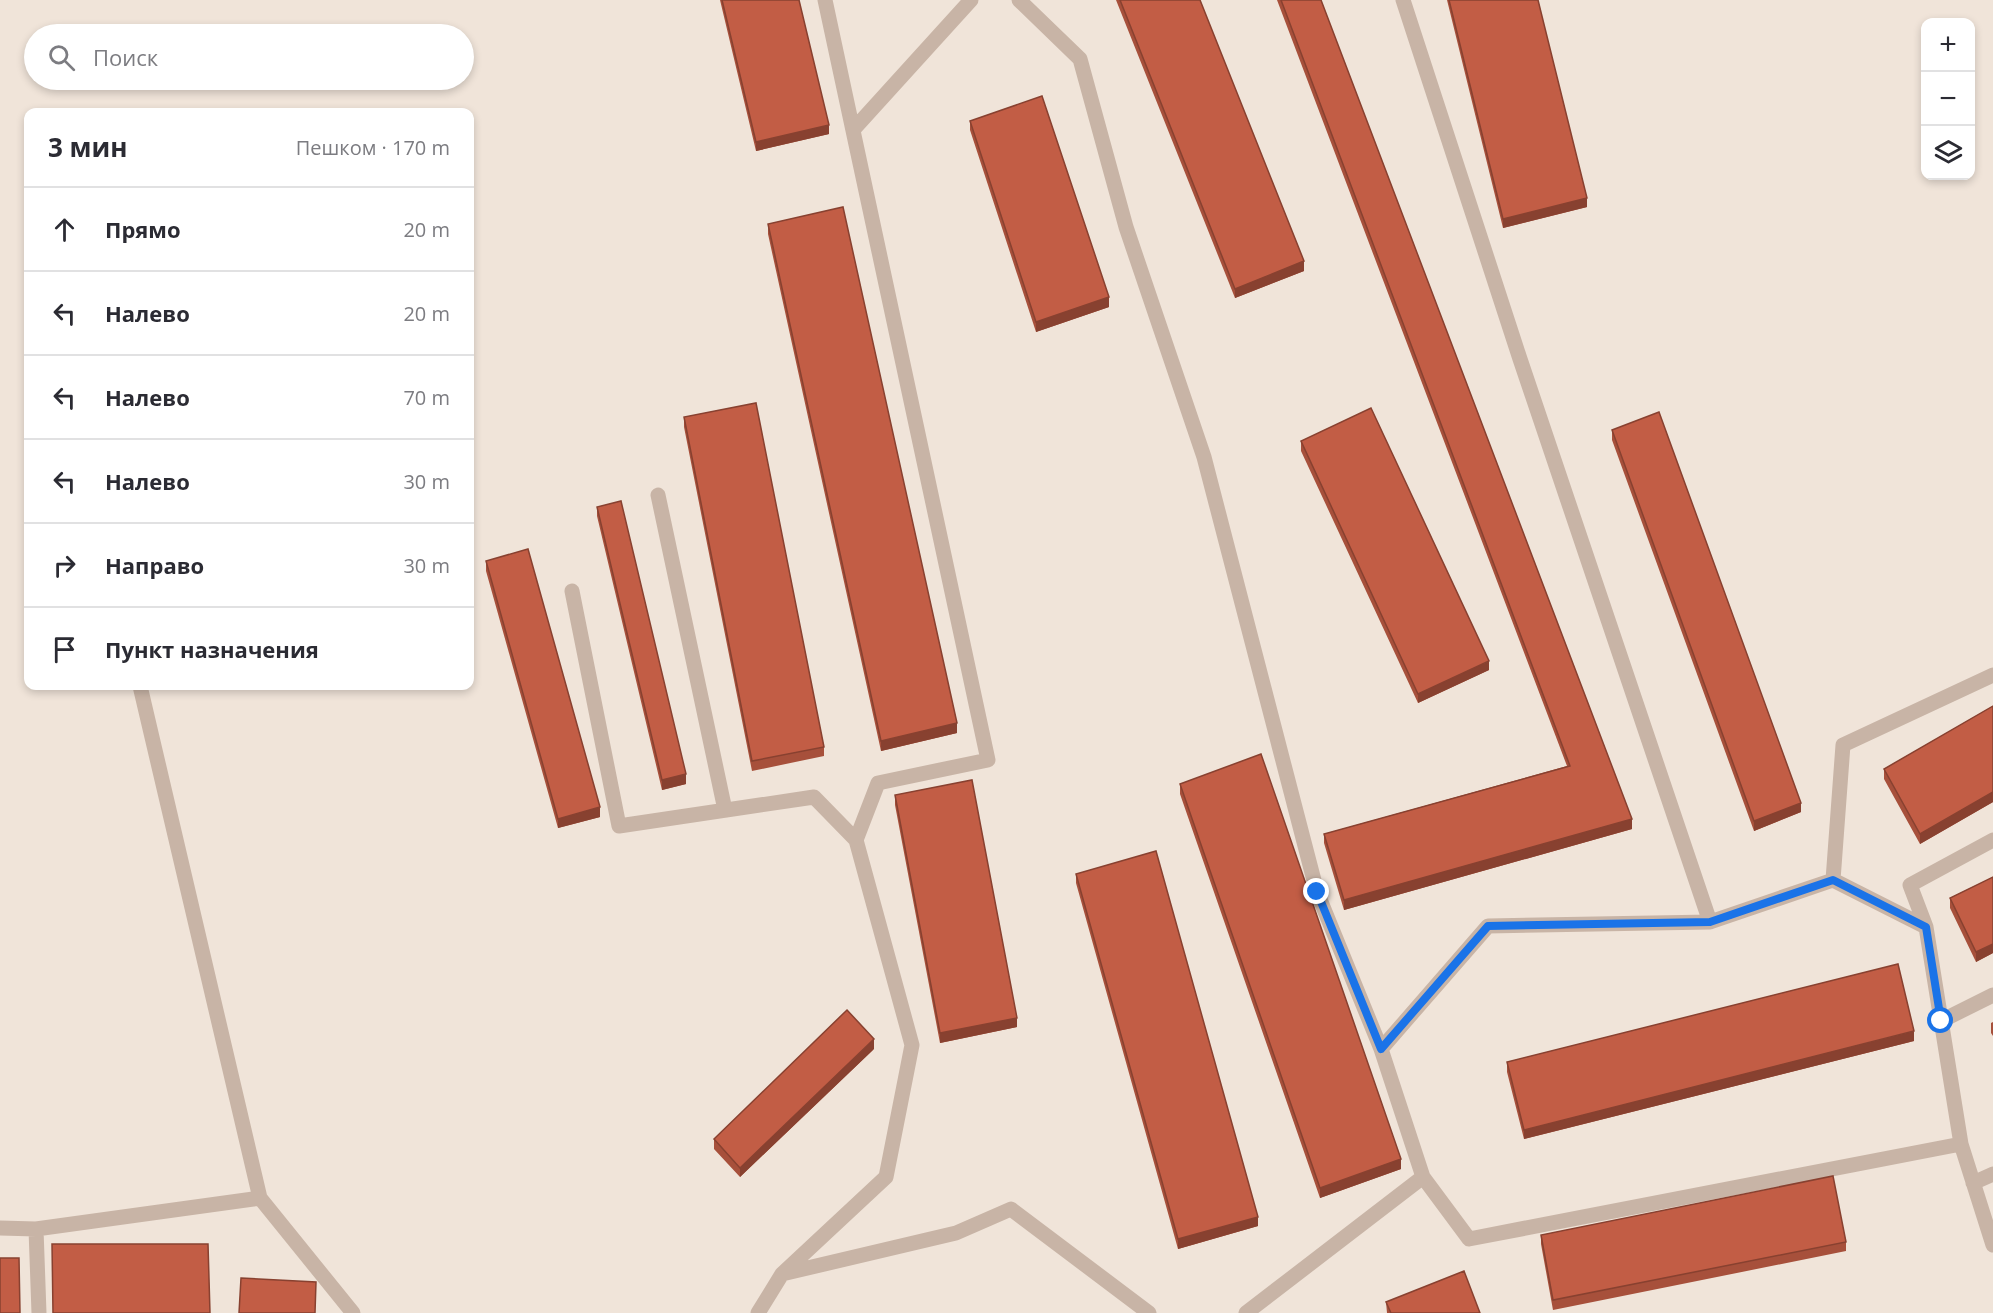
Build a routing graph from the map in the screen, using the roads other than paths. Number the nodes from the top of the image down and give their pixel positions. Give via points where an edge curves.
1 (825, 0) edge
2 (971, 0) edge
3 (1019, 0) edge
4 (1403, 0) edge
5 (853, 130) junction
6 (658, 495) dead end
7 (572, 591) dead end
8 (1993, 675) edge
9 (141, 690) edge
10 (725, 810) junction
11 (856, 840) junction
12 (1993, 840) edge
13 (1833, 880) junction
14 (1710, 922) junction
15 (1926, 927) junction
16 (1993, 995) edge
17 (1941, 1021) junction
18 (1381, 1049) junction
19 (1961, 1144) junction
20 (1993, 1174) edge
21 (1423, 1177) junction
22 (1973, 1183) junction
23 (260, 1198) junction
24 (0, 1228) edge
25 (36, 1229) junction
26 (1993, 1245) edge
27 (782, 1274) junction
28 (39, 1313) edge
29 (353, 1313) edge
30 (758, 1313) edge
31 (1149, 1313) edge
32 (1246, 1313) edge

1 - 5 lane
2 - 5 lane
3 - 18 lane via 1080,59 1126,227 1204,456 1317,892
4 - 14 lane
5 - 11 lane via 988,760 878,783
6 - 10 lane
7 - 10 lane via 619,826
8 - 13 lane via 1844,745
9 - 23 lane
10 - 11 lane via 814,797
11 - 27 lane via 912,1045 886,1177
12 - 15 lane via 1910,885
13 - 14 lane
13 - 15 lane
14 - 18 lane via 1488,926
15 - 17 lane
16 - 17 lane
17 - 19 lane
18 - 21 lane
19 - 21 lane via 1469,1239
19 - 22 lane
20 - 22 lane
21 - 32 lane
22 - 26 lane
23 - 25 lane
23 - 29 lane
24 - 25 lane
25 - 28 lane
27 - 30 lane
27 - 31 lane via 956,1233 1011,1209

